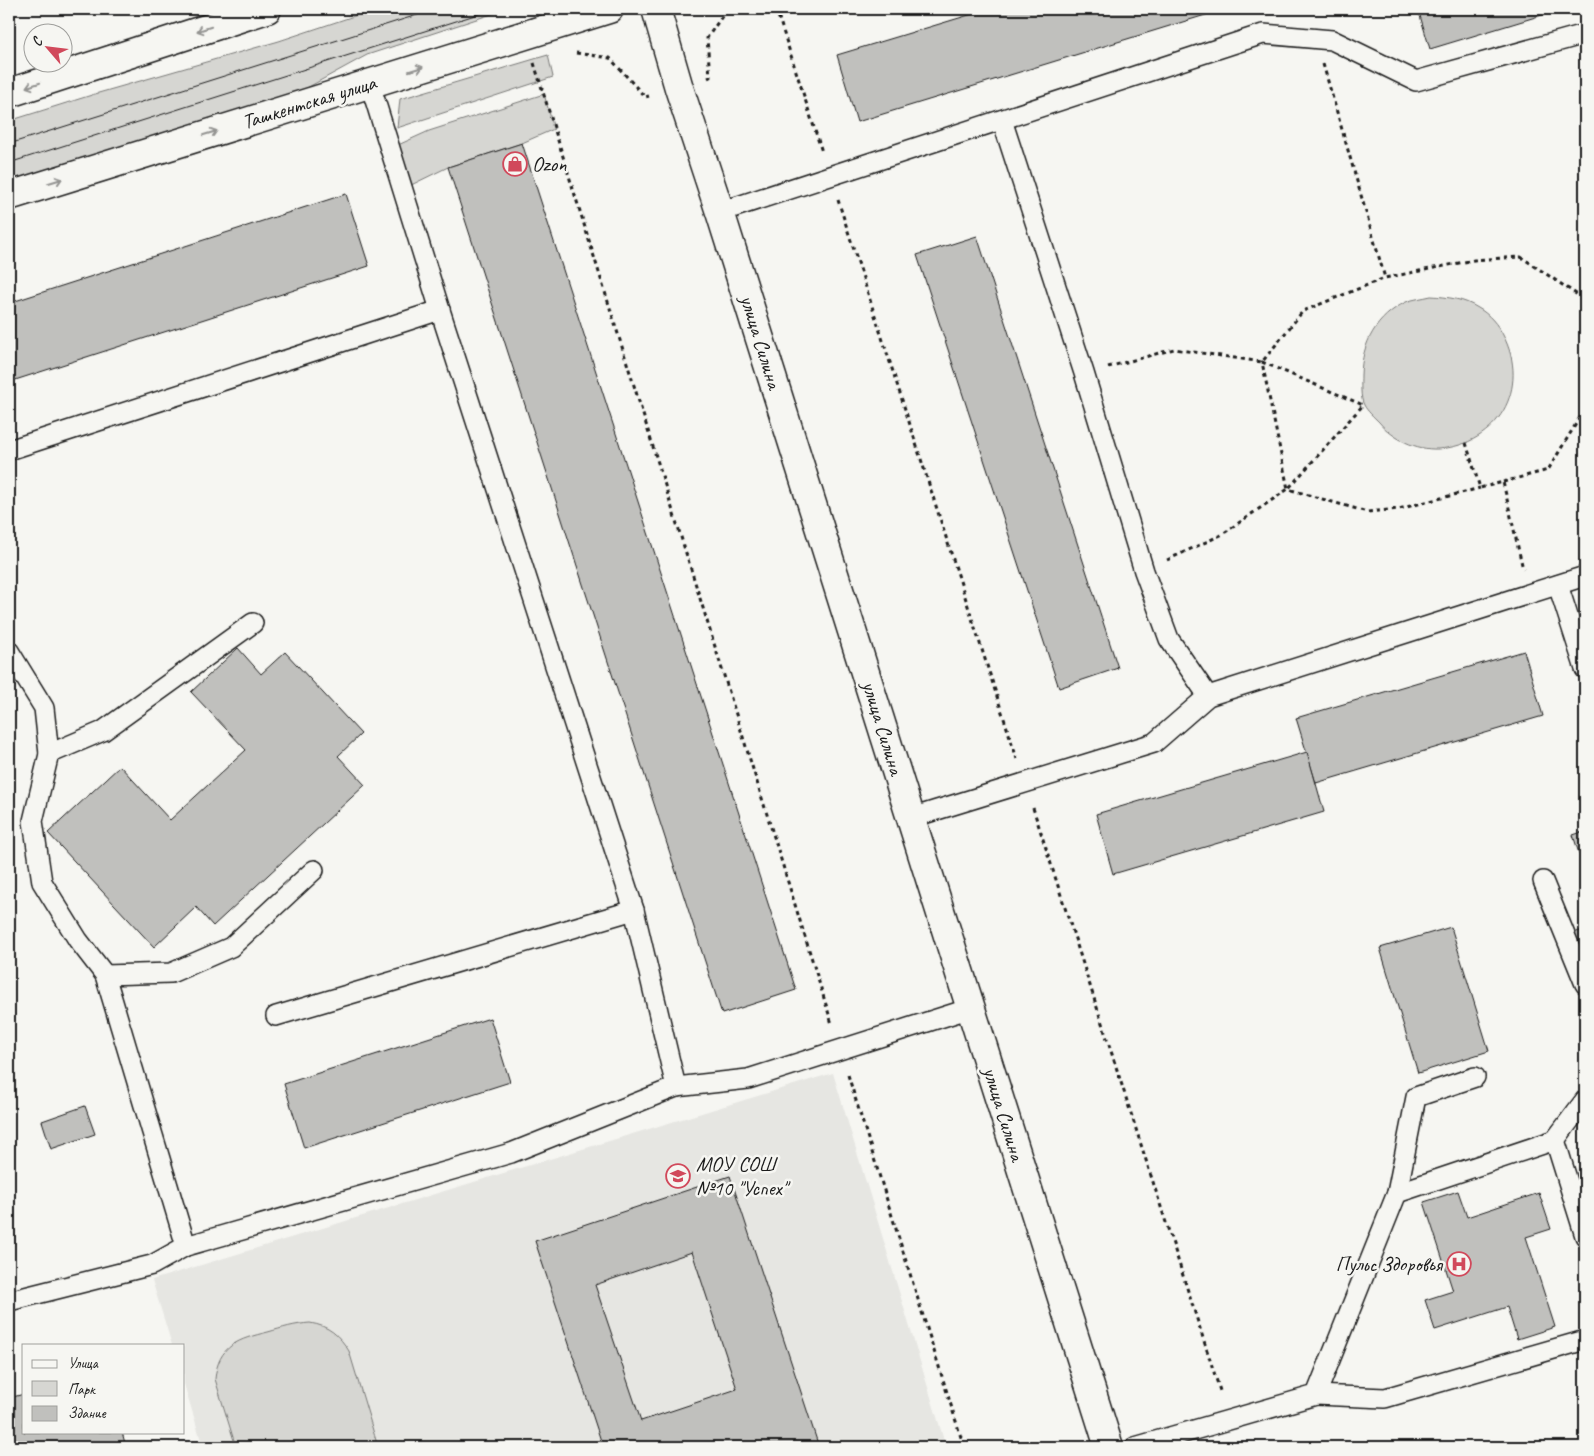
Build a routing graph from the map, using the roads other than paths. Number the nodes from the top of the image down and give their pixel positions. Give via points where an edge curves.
1 (267, 9) edge
2 (610, 9) edge
3 (656, 9) edge
4 (1585, 34) edge
5 (370, 84) junction
6 (9, 93) edge
7 (1002, 120) junction
8 (9, 196) edge
9 (720, 212) junction
10 (440, 310) junction
11 (9, 450) edge
12 (1585, 576) edge
13 (1558, 584) junction
14 (253, 623) dead end
15 (9, 651) edge
16 (1585, 669) edge
17 (1208, 696) junction
18 (49, 754) junction
19 (911, 818) junction
20 (314, 870) dead end
21 (1543, 881) dead end
22 (634, 910) junction
23 (105, 975) junction
24 (1585, 984) edge
25 (971, 1008) junction
26 (276, 1016) dead end
27 (1475, 1077) dead end
28 (676, 1087) junction
29 (1585, 1100) edge
30 (1555, 1140) junction
31 (1397, 1192) junction
32 (1585, 1236) edge
33 (186, 1246) junction
34 (9, 1302) edge
35 (1585, 1340) edge
36 (1316, 1395) junction
37 (1109, 1447) edge
38 (1135, 1447) edge

1 -> 6 street
5 -> 2 street, Ташкентская улица
3 - 9 street, улица Силина
4 - 7 lane via 1416,81 1332,40 1263,34
8 -> 5 street, Ташкентская улица
5 - 10 lane
7 - 9 lane
7 - 17 lane via 1144,571 1169,639
9 - 19 street, улица Силина
10 - 11 lane
10 - 22 lane
12 - 13 lane
13 - 16 lane
13 - 17 lane
14 - 18 lane via 103,731
15 - 18 lane via 44,708
17 - 19 lane via 1154,743
18 - 23 lane via 33,820 42,882 78,940
19 - 25 street, улица Силина
20 - 23 lane via 231,947 171,973
21 - 24 lane
22 - 26 lane
22 - 28 lane
23 - 33 lane
25 - 28 lane via 748,1079
25 - 37 street, улица Силина
27 - 31 lane via 1416,1097
28 - 33 lane via 511,1153
29 - 30 lane
30 - 31 lane
30 - 32 lane
31 - 36 lane
33 - 34 lane via 152,1265
35 - 36 lane via 1385,1398
36 - 38 lane

